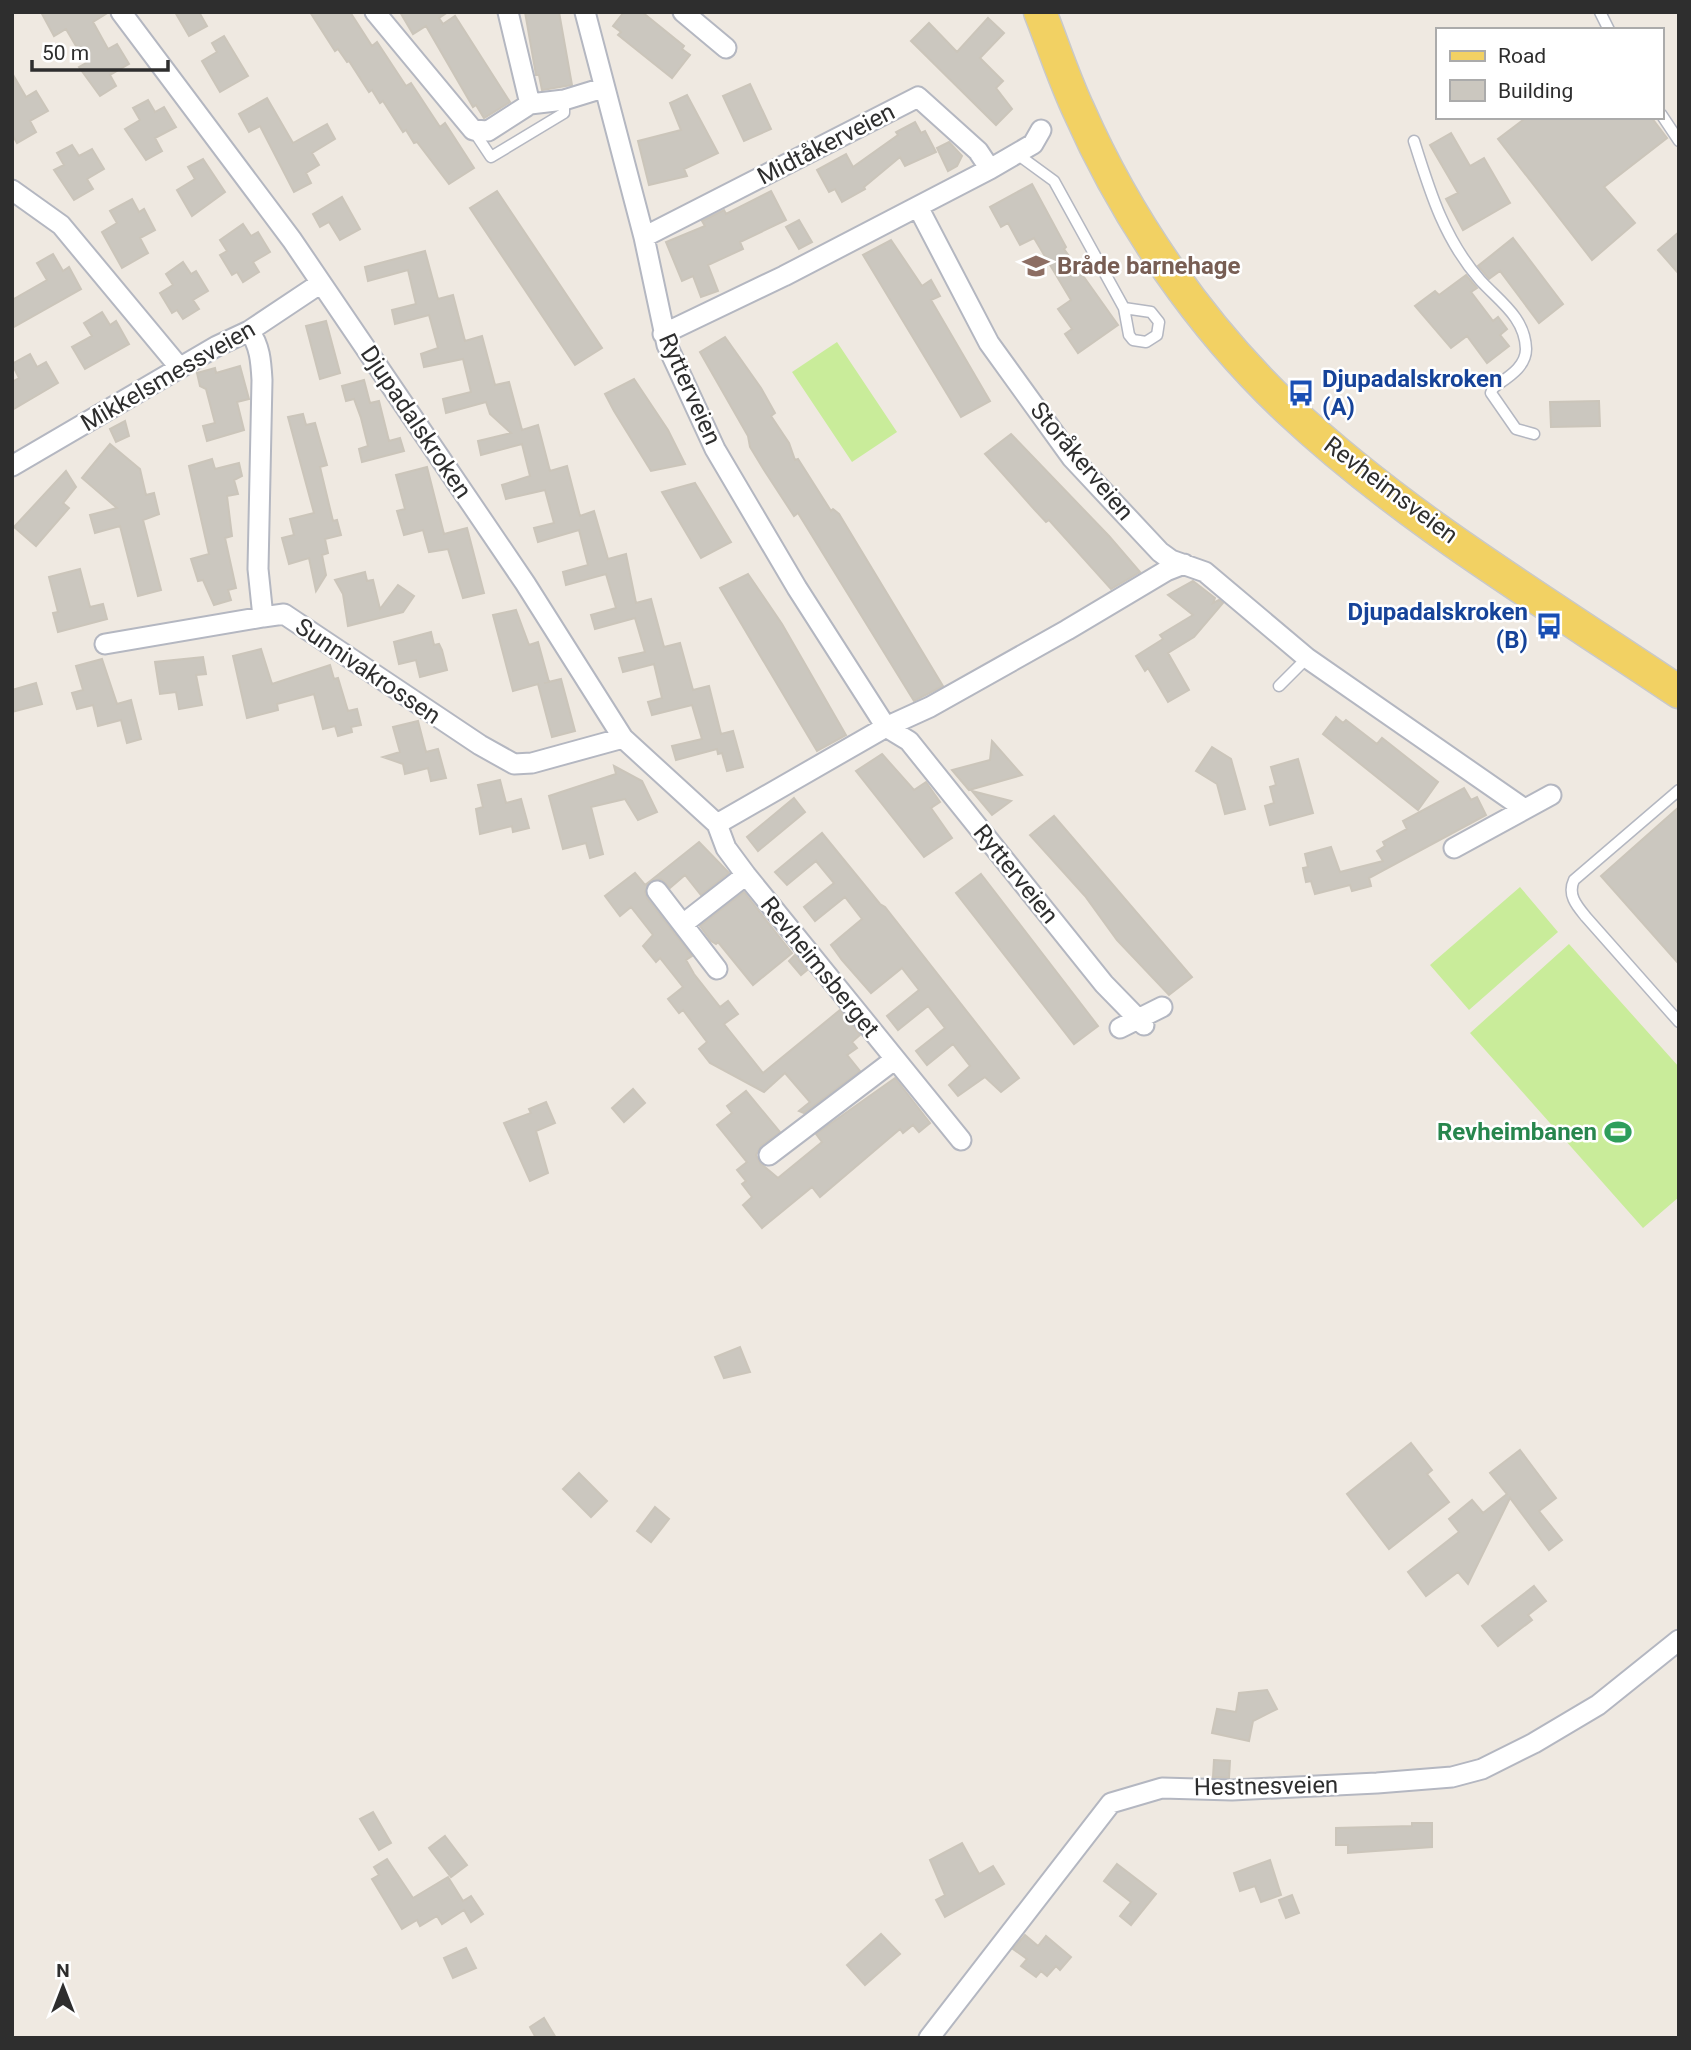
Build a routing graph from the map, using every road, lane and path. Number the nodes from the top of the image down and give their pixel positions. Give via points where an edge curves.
1 (121, 12) edge
2 (375, 12) edge
3 (508, 12) edge
4 (586, 12) edge
5 (683, 12) edge
6 (1040, 12) edge
7 (1600, 12) edge
8 (1608, 28) edge
9 (726, 48) dead end
10 (603, 88) junction
11 (564, 100) junction
12 (530, 104) junction
13 (1663, 117) edge
14 (473, 130) junction
15 (1041, 130) dead end
16 (1414, 141) dead end
17 (1679, 141) edge
18 (1017, 154) junction
19 (989, 169) junction
20 (12, 190) edge
21 (918, 207) junction
22 (644, 237) junction
23 (321, 283) junction
24 (1124, 308) dead end
25 (249, 331) junction
26 (663, 334) junction
27 (180, 368) junction
28 (1534, 434) dead end
29 (12, 466) edge
30 (1184, 564) junction
31 (263, 617) junction
32 (105, 644) dead end
33 (1307, 658) junction
34 (1279, 686) dead end
35 (1679, 692) edge
36 (886, 727) junction
37 (623, 738) junction
38 (1679, 790) edge
39 (1551, 795) dead end
40 (1523, 808) junction
41 (717, 824) junction
42 (1454, 848) dead end
43 (746, 875) junction
44 (657, 891) dead end
45 (682, 924) junction
46 (717, 969) dead end
47 (1162, 1007) dead end
48 (1142, 1022) junction
49 (1679, 1022) edge
50 (1120, 1028) dead end
51 (894, 1060) junction
52 (961, 1140) dead end
53 (769, 1155) dead end
54 (1679, 1640) edge
55 (929, 2038) edge

1 - 23 street, Djupadalskroken
2 - 14 street
3 - 12 street
4 - 10 street, Rytterveien
5 - 9 street
6 - 35 main road, Revheimsveien via 1079,112 1117,186 1189,295 1248,368 1350,464 1409,509
7 - 8 lane
10 - 11 street
10 - 22 street, Rytterveien
11 - 12 street
11 - 14 lane via 564,113 491,157
12 - 14 street via 488,131
13 - 17 lane
15 - 18 street via 1033,144
16 - 28 lane via 1436,210 1457,251 1506,303 1523,333 1523,362 1491,393 1516,429
18 - 19 street
18 - 24 lane via 1054,181
19 - 21 street
19 - 22 street, Midtåkerveien via 978,151 918,97
20 - 27 street via 61,225
21 - 26 street
21 - 30 street, Storåkerveien via 989,343 1072,458 1160,552
22 - 26 street, Rytterveien
23 - 25 street, Mikkelsmessveien
23 - 37 street, Djupadalskroken via 525,583
25 - 27 street, Mikkelsmessveien
25 - 31 street, Sunnivakrossen via 261,361 262,380 258,569
26 - 36 street, Rytterveien via 715,449
27 - 29 street, Mikkelsmessveien
30 - 33 street, Storåkerveien via 1205,572
30 - 36 street
31 - 32 street
31 - 37 street, Sunnivakrossen via 284,614 514,764
33 - 34 lane
33 - 40 street, Storåkerveien
36 - 41 street
36 - 48 street, Rytterveien via 909,741 1069,943
37 - 41 street, Djupadalskroken
38 - 49 lane via 1570,888 1586,917
39 - 40 street
40 - 42 street
41 - 43 street, Revheimsberget via 726,848
43 - 45 street, Revheimsberget
43 - 51 street, Revheimsberget
44 - 45 street
45 - 46 street
47 - 48 street
48 - 50 street
51 - 52 street, Revheimsberget
51 - 53 street, Revheimsberget
54 - 55 street, Hestnesveien via 1598,1705 1482,1769 1418,1781 1260,1789 1163,1788 1111,1803

